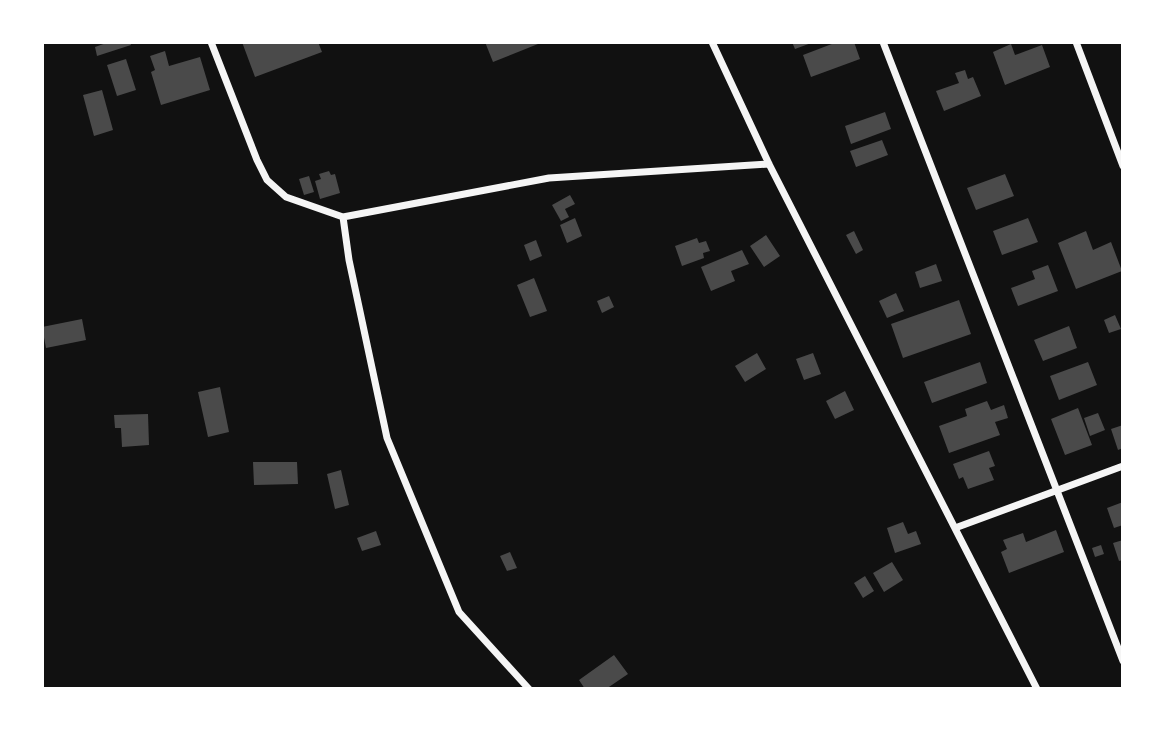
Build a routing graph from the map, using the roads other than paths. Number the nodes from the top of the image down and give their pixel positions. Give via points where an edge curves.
1 (211, 42) edge
2 (712, 42) edge
3 (883, 42) edge
4 (1076, 42) edge
5 (769, 164) junction
6 (1123, 166) edge
7 (344, 217) junction
8 (1123, 466) edge
9 (1056, 491) junction
10 (955, 528) junction
11 (1123, 661) edge
12 (528, 689) edge
13 (1037, 689) edge

1 - 7 street via 267,180 286,197
2 - 5 street
3 - 9 street
4 - 6 street
5 - 7 street via 549,178
5 - 10 street
7 - 12 street via 387,438 459,612
8 - 9 street
9 - 10 street
9 - 11 street
10 - 13 street

